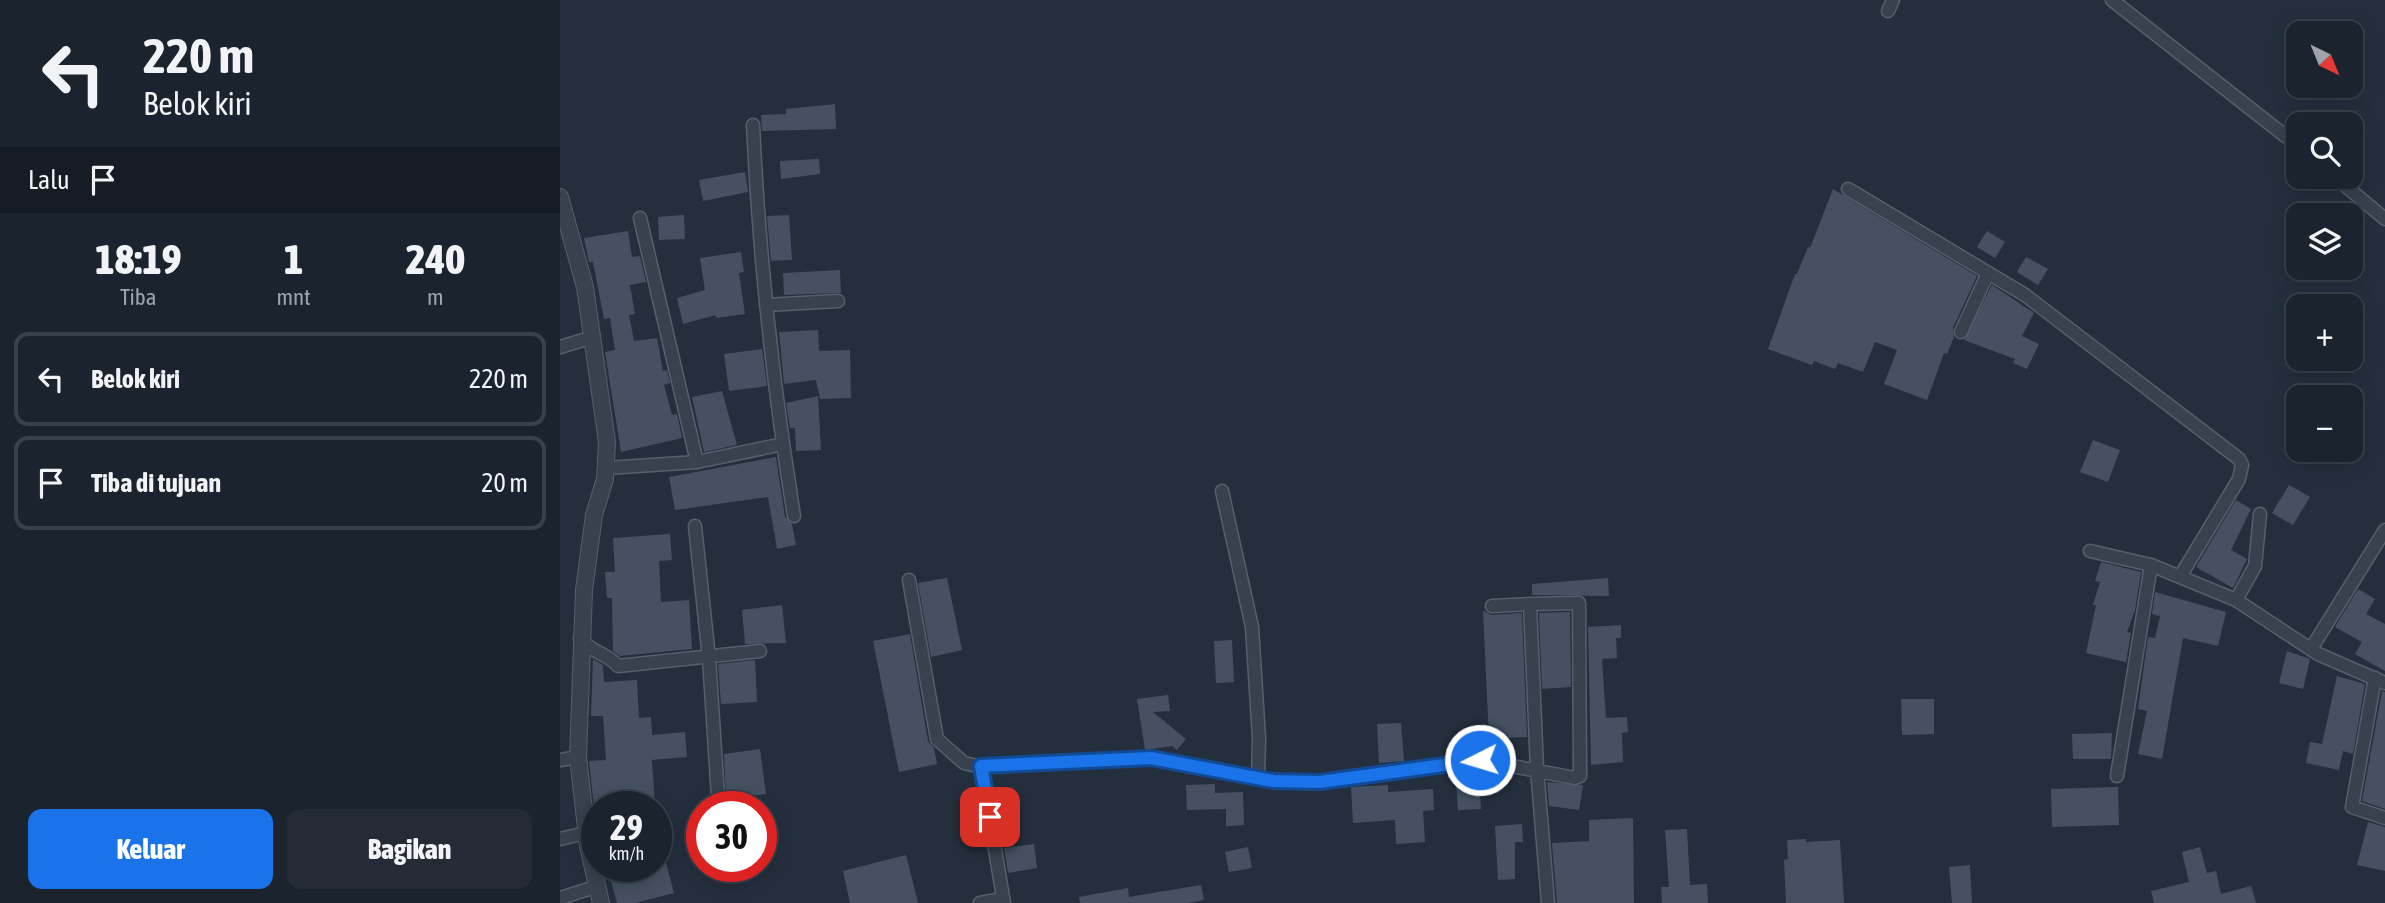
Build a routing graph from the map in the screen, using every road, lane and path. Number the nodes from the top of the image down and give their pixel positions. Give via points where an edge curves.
1 (2112, 0) edge
2 (754, 125) dead end
3 (2286, 137) edge
4 (2349, 189) edge
5 (1848, 190) dead end
6 (560, 197) edge
7 (639, 218) dead end
8 (2385, 219) edge
9 (1988, 273) junction
10 (838, 301) dead end
11 (766, 305) junction
12 (1961, 332) dead end
13 (593, 337) junction
14 (560, 346) edge
15 (783, 444) junction
16 (697, 462) junction
17 (606, 468) junction
18 (1222, 491) dead end
19 (2260, 514) dead end
20 (794, 516) dead end
21 (695, 526) dead end
22 (2385, 530) edge
23 (2090, 551) dead end
24 (2151, 565) junction
25 (2181, 576) junction
26 (909, 580) dead end
27 (2236, 600) junction
28 (1530, 604) junction
29 (1492, 606) dead end
30 (580, 639) junction
31 (2311, 649) junction
32 (760, 651) dead end
33 (709, 658) junction
34 (2380, 680) edge
35 (578, 757) junction
36 (560, 761) edge
37 (981, 766) junction
38 (1537, 769) junction
39 (2117, 776) dead end
40 (1258, 779) junction
41 (582, 791) edge
42 (718, 791) edge
43 (2385, 818) edge
44 (581, 833) edge
45 (560, 839) edge
46 (594, 882) edge
47 (595, 887) junction
48 (560, 898) edge
49 (1004, 901) edge
50 (601, 903) edge
51 (981, 903) edge
52 (1548, 903) edge

1 - 3 street
2 - 11 street
4 - 8 street
5 - 9 street
6 - 13 street via 586,287
7 - 16 street
9 - 12 street
9 - 25 street via 2082,335 2241,462 2239,479
10 - 11 street
11 - 15 street
13 - 14 street
13 - 17 street via 607,442
15 - 16 street
15 - 20 street
16 - 17 street
17 - 30 street via 594,515
18 - 40 street via 1252,627
19 - 27 street via 2255,566
21 - 33 street
22 - 31 street
23 - 24 street
24 - 25 street
24 - 39 street
25 - 27 street
26 - 37 street via 937,739 964,762
27 - 31 street
28 - 29 street
28 - 38 street
28 - 38 street via 1576,602 1581,609 1580,776
30 - 33 street via 618,666
30 - 35 street
31 - 34 street
32 - 33 street
33 - 42 street
34 - 43 street via 2351,807
35 - 36 street
35 - 41 street
37 - 40 street via 1151,758
37 - 49 street
38 - 40 street via 1480,760 1320,782
38 - 52 street
44 - 45 street
46 - 47 street
47 - 48 street
47 - 50 street
49 - 51 street

